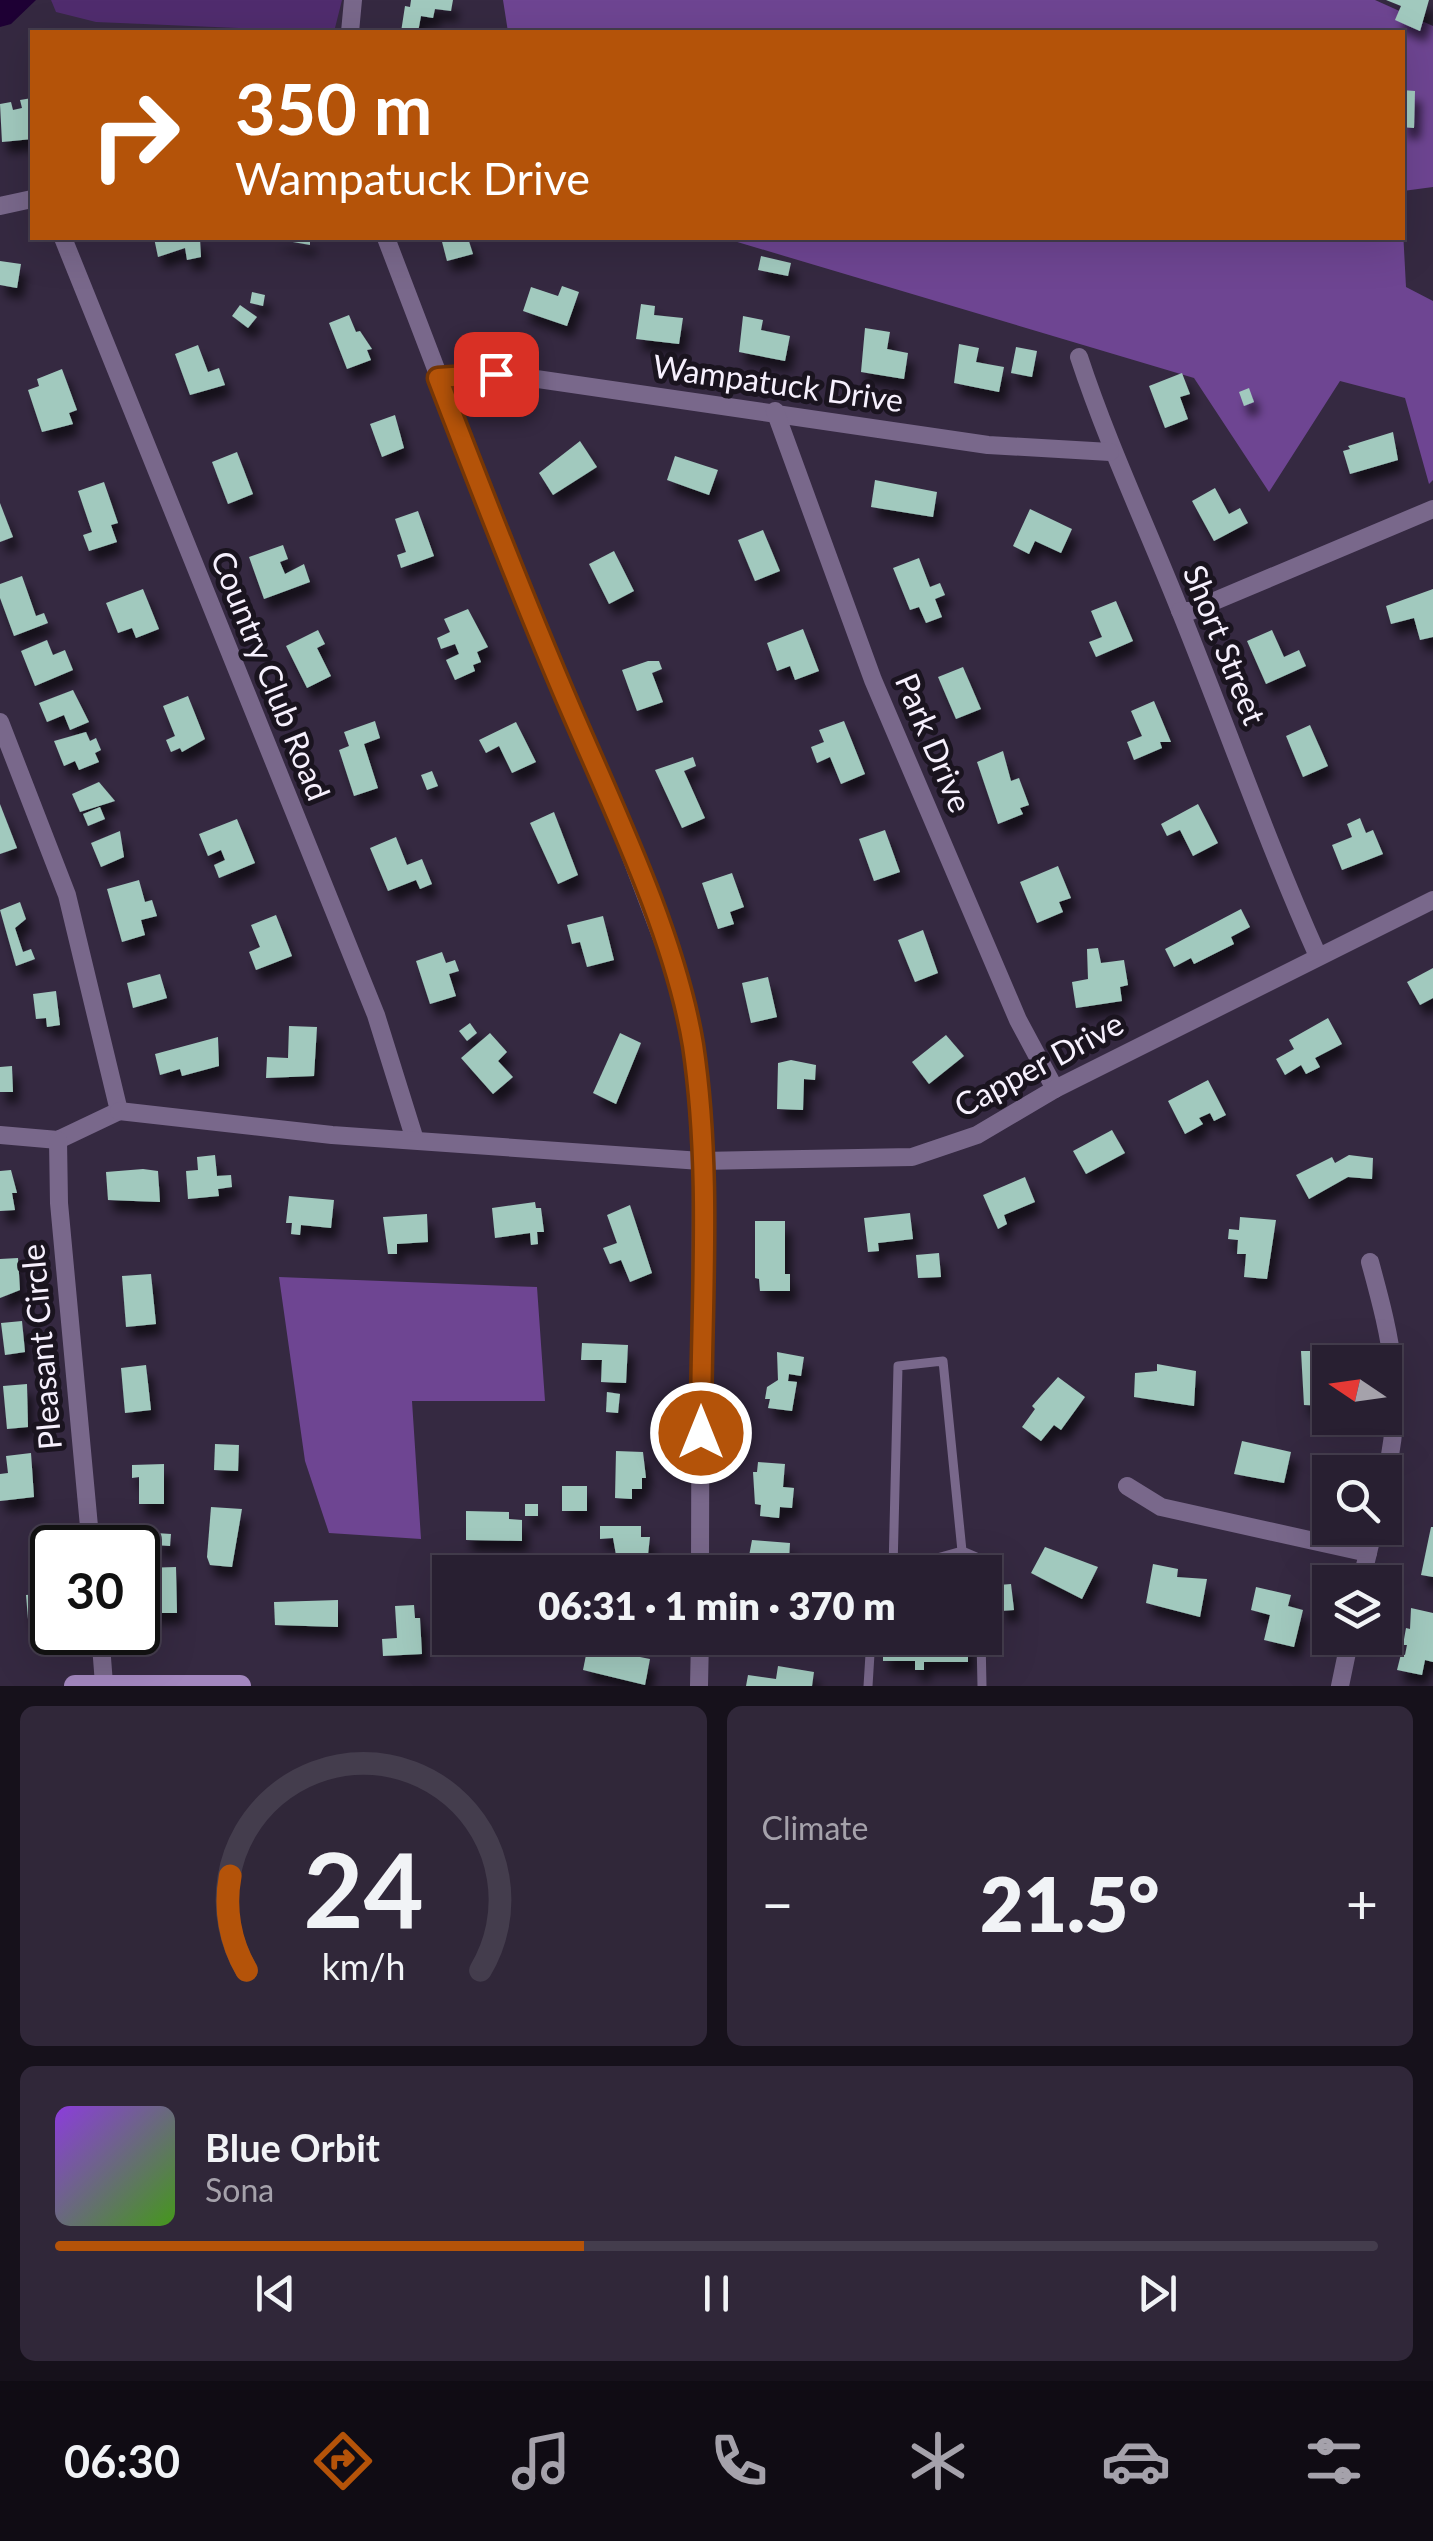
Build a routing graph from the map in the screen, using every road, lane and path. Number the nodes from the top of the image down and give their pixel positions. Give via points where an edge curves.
1 (354, 0) edge
2 (350, 30) edge
3 (30, 199) edge
4 (0, 206) edge
5 (64, 240) edge
6 (387, 240) edge
7 (1079, 357) dead end
8 (438, 378) junction
9 (775, 411) junction
10 (1110, 452) junction
11 (1433, 509) edge
12 (1180, 611) junction
13 (0, 722) edge
14 (1433, 900) edge
15 (1318, 954) junction
16 (1056, 1089) junction
17 (120, 1111) junction
18 (0, 1135) edge
19 (58, 1140) junction
20 (415, 1140) junction
21 (701, 1161) junction
22 (1370, 1262) dead end
23 (1389, 1455) edge
24 (1126, 1486) dead end
25 (89, 1525) edge
26 (1370, 1545) edge
27 (962, 1551) junction
28 (1368, 1553) junction
29 (700, 1555) edge
30 (891, 1555) edge
31 (948, 1555) edge
32 (971, 1555) edge
33 (1366, 1565) edge
34 (102, 1655) edge
35 (700, 1655) edge
36 (870, 1655) edge
37 (981, 1655) edge
38 (1346, 1655) edge
39 (104, 1684) edge
40 (75, 1686) edge
41 (240, 1686) edge
42 (699, 1686) edge
43 (868, 1686) edge
44 (982, 1686) edge
45 (1340, 1686) edge

1 - 2 street
3 - 4 street
5 - 20 street, Country Club Road via 376,1014
6 - 8 street
7 - 10 street, Short Street
8 - 9 street, Wampatuck Drive via 496,374
8 - 21 street via 674,970 692,1045
9 - 10 street, Wampatuck Drive via 988,444
9 - 16 street, Park Drive via 873,680 1018,1020
10 - 12 street, Short Street
11 - 12 street
12 - 15 street, Short Street
13 - 17 street via 67,895
14 - 15 street, Capper Drive
15 - 16 street, Capper Drive
16 - 21 street, Capper Drive via 978,1135 912,1157
17 - 19 street
17 - 20 street, Capper Drive
18 - 19 street
19 - 25 street, Pleasant Circle
20 - 21 street, Capper Drive
21 - 29 street
22 - 23 street via 1393,1346 1398,1404
24 - 28 street via 1162,1507
26 - 28 street
27 - 30 lane via 943,1361 898,1366
27 - 31 lane
27 - 32 lane
28 - 33 street
34 - 39 street
35 - 42 street
36 - 43 lane
37 - 44 lane
38 - 45 street
39 - 40 main road
39 - 41 main road

